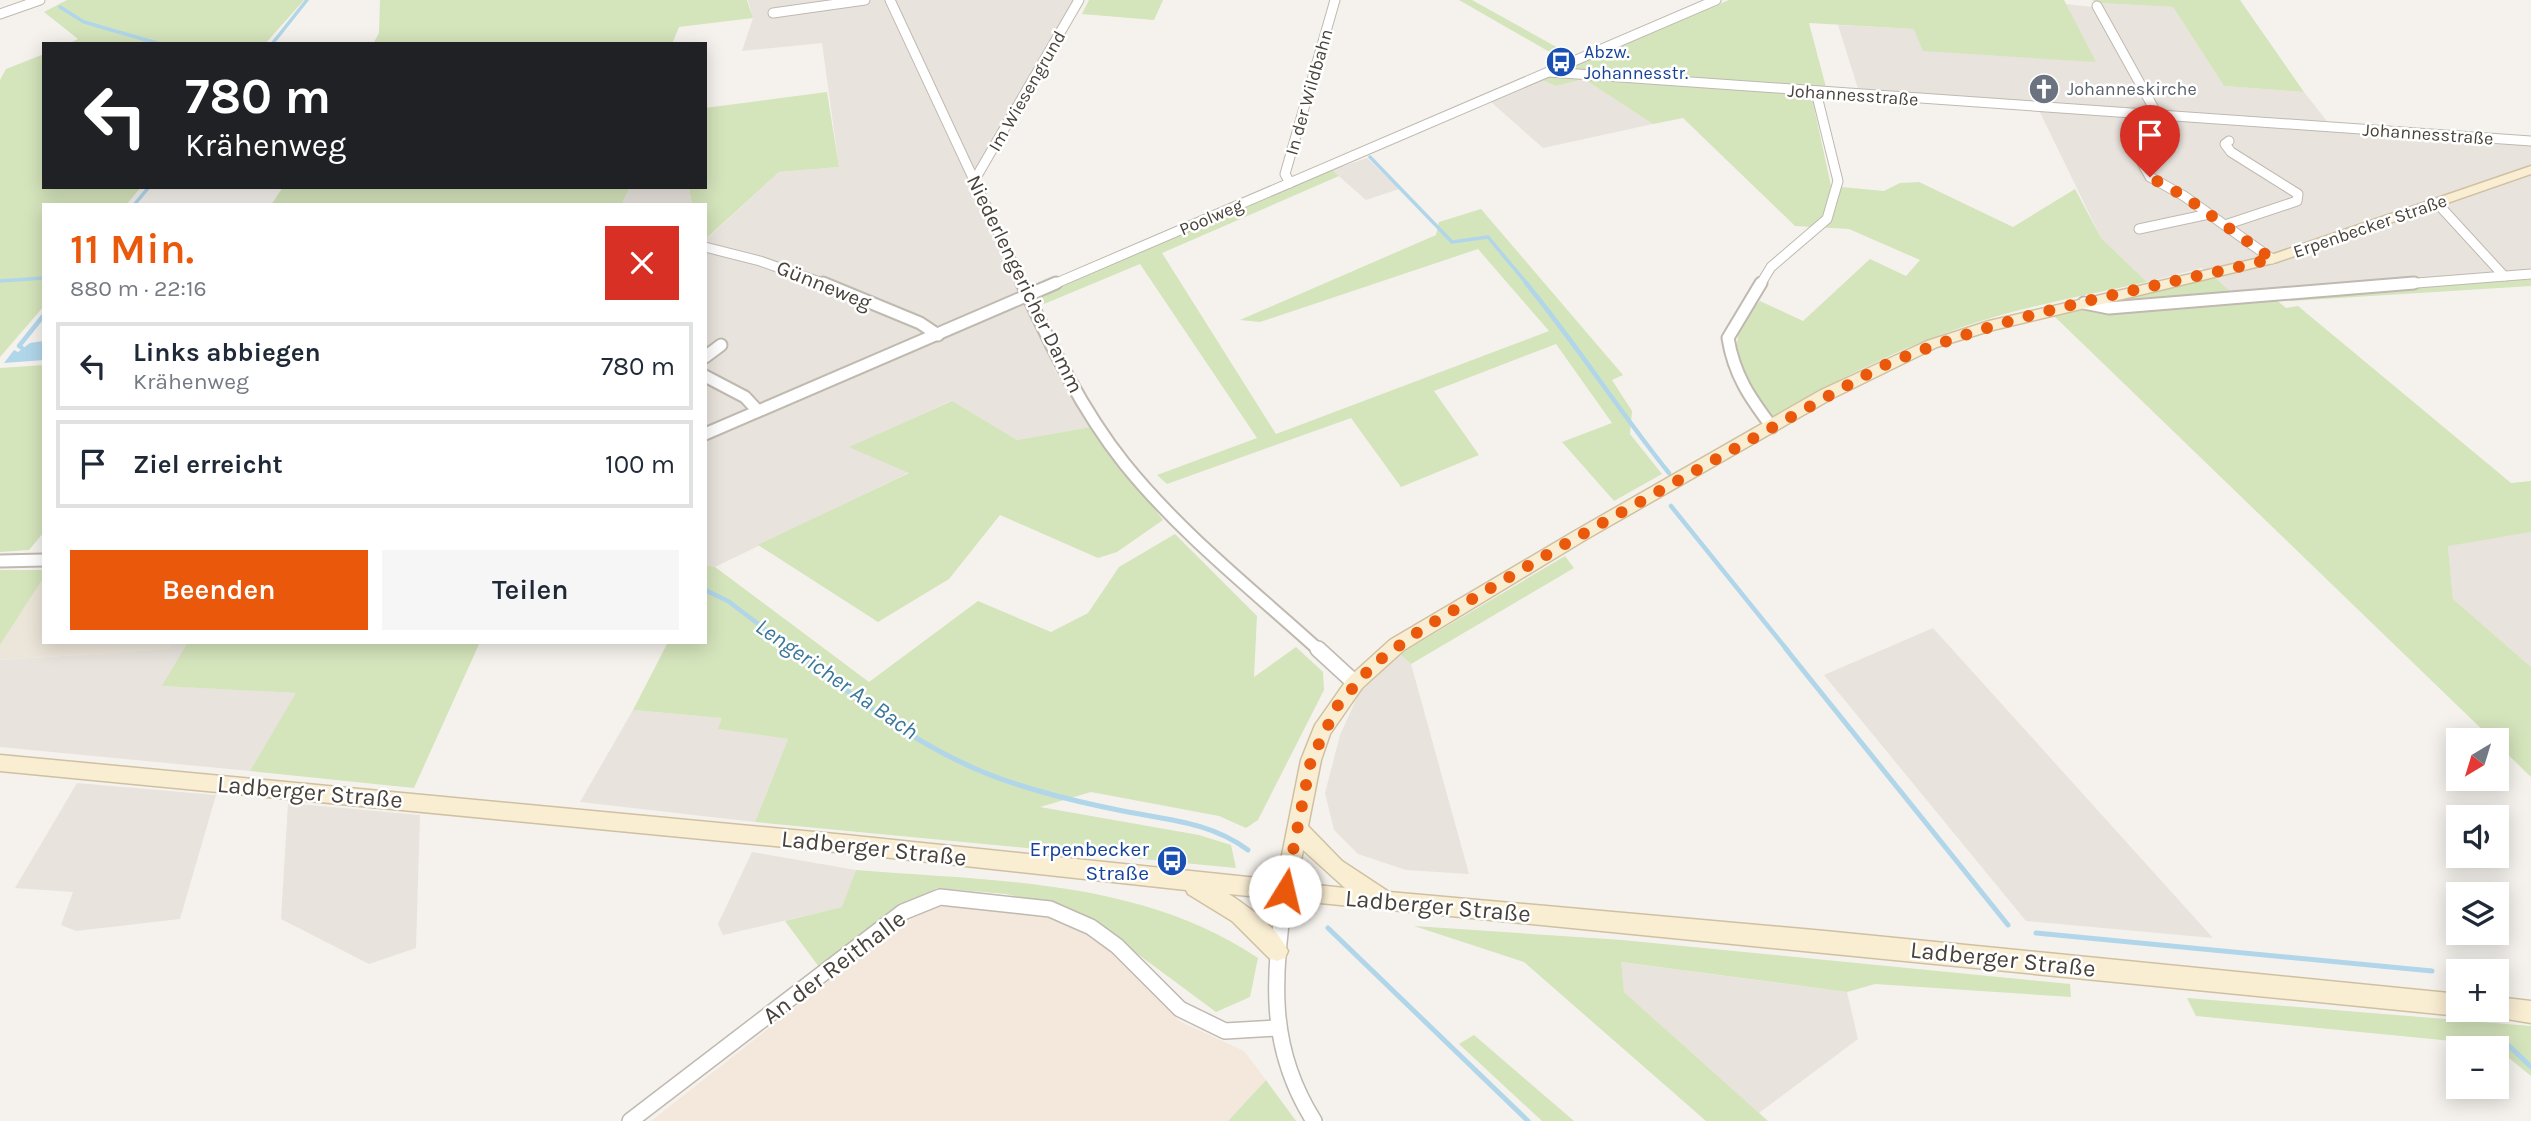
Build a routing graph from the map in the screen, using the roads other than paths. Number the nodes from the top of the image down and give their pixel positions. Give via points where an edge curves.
1 (40, 0) edge
2 (864, 0) edge
3 (890, 0) edge
4 (1079, 0) edge
5 (1335, 0) edge
6 (1716, 0) edge
7 (2097, 6) dead end
8 (773, 13) dead end
9 (0, 14) edge
10 (1549, 72) junction
11 (1816, 92) junction
12 (2158, 116) junction
13 (2160, 140) dead end
14 (2229, 141) dead end
15 (2531, 141) edge
16 (2531, 170) edge
17 (974, 181) junction
18 (1290, 183) junction
19 (2437, 203) junction
20 (2209, 214) junction
21 (2225, 225) junction
22 (2139, 229) dead end
23 (707, 247) edge
24 (2272, 259) junction
25 (2531, 274) edge
26 (2504, 275) junction
27 (1027, 297) junction
28 (2084, 303) junction
29 (938, 335) junction
30 (721, 345) dead end
31 (707, 356) edge
32 (707, 377) edge
33 (758, 411) junction
34 (1772, 426) junction
35 (707, 433) edge
36 (42, 560) edge
37 (0, 561) edge
38 (1355, 683) junction
39 (0, 763) edge
40 (1297, 827) junction
41 (1182, 881) junction
42 (1285, 891) junction
43 (1390, 902) junction
44 (1277, 951) junction
45 (2446, 1003) edge
46 (2509, 1009) edge
47 (2531, 1012) edge
48 (1278, 1028) junction
49 (630, 1121) edge
50 (1314, 1121) edge

1 - 9 street
2 - 8 street
3 - 17 street, Niederlengericher Damm
4 - 17 street, Im Wiesengrund
5 - 18 street, In der Wildbahn via 1285,174
6 - 10 street, Poolweg
7 - 12 street
10 - 11 street, Johannesstraße
10 - 18 street, Poolweg
11 - 12 street, Johannesstraße
11 - 34 street via 1838,181 1826,219 1771,267 1728,338 1743,389
12 - 15 street, Johannesstraße
13 - 20 street via 2137,138 2133,146 2150,177
14 - 21 street via 2225,144 2231,152 2298,194 2297,201
16 - 19 main road, Erpenbecker Straße
17 - 27 street, Niederlengericher Damm
18 - 27 street, Poolweg
19 - 24 main road, Erpenbecker Straße
19 - 26 street
20 - 21 street
20 - 22 street
21 - 24 street
23 - 29 street, Günneweg via 779,267 920,323
24 - 28 main road, Erpenbecker Straße
25 - 26 street, Erpenbecker Straße
26 - 28 street, Erpenbecker Straße via 2109,308
27 - 29 street, Poolweg
27 - 38 street, Niederlengericher Damm via 1063,371 1124,463 1179,522
28 - 34 main road, Erpenbecker Straße via 1932,344
29 - 33 street, Poolweg
30 - 31 street
32 - 33 street via 744,397
33 - 35 street, Poolweg
34 - 38 main road, Erpenbecker Straße via 1444,615 1397,645
36 - 37 street
38 - 40 main road, Erpenbecker Straße via 1322,732 1311,760
39 - 41 main road, Ladberger Straße via 819,841
40 - 42 main road, Erpenbecker Straße
40 - 43 main road via 1317,855 1340,874
41 - 42 main road, Ladberger Straße
41 - 44 main road via 1241,914
42 - 43 main road, Ladberger Straße
42 - 44 street
43 - 45 main road, Ladberger Straße
44 - 48 street
46 - 47 main road
48 - 49 street, An der Reithalle via 1225,1031 1180,1009 1117,946 1091,927 1049,909 940,897 903,912
48 - 50 street via 1290,1081

